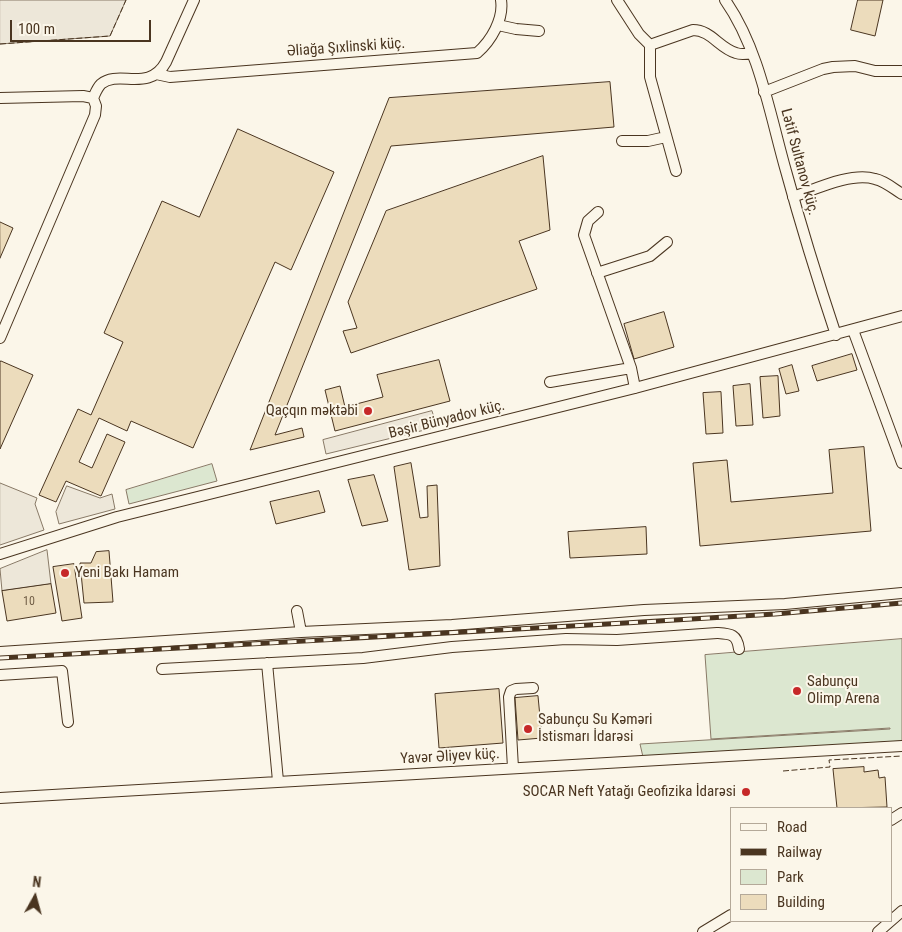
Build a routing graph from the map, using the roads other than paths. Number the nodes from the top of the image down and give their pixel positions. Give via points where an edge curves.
1 (194, 0) edge
2 (501, 0) edge
3 (617, 0) edge
4 (725, 0) edge
5 (498, 25) junction
6 (539, 31) dead end
7 (650, 45) junction
8 (752, 53) junction
9 (902, 71) edge
10 (156, 74) junction
11 (764, 92) junction
12 (0, 98) edge
13 (93, 98) junction
14 (666, 137) junction
15 (622, 141) dead end
16 (676, 171) dead end
17 (902, 194) edge
18 (793, 197) junction
19 (598, 212) dead end
20 (667, 242) dead end
21 (597, 273) junction
22 (902, 316) edge
23 (853, 330) junction
24 (836, 335) junction
25 (0, 338) edge
26 (631, 368) junction
27 (550, 382) dead end
28 (635, 388) junction
29 (902, 463) edge
30 (0, 554) edge
31 (902, 593) edge
32 (297, 611) dead end
33 (301, 632) junction
34 (739, 649) dead end
35 (0, 652) edge
36 (267, 663) junction
37 (162, 668) dead end
38 (0, 675) edge
39 (534, 688) dead end
40 (68, 722) dead end
41 (902, 746) edge
42 (513, 768) junction
43 (278, 781) junction
44 (0, 798) edge
45 (902, 911) edge
46 (730, 916) edge
47 (892, 920) edge
48 (889, 922) edge
49 (704, 932) edge
50 (878, 932) edge

1 - 10 street via 166,62
2 - 5 street, Əliağa Şıxlinski küç.
3 - 7 street
4 - 8 street, Lətif Sultanov küç. via 740,22
5 - 6 street
5 - 10 street, Əliağa Şıxlinski küç. via 477,53 170,77
7 - 8 street via 699,30 735,53
7 - 14 street via 650,76
8 - 11 street, Lətif Sultanov küç.
9 - 11 street via 833,67
10 - 13 street, Əliağa Şıxlinski küç. via 108,81 98,87
11 - 18 street, Lətif Sultanov küç.
12 - 13 street
13 - 25 street via 95,115
14 - 15 street
14 - 16 street
17 - 18 street via 875,179 858,177
18 - 24 street, Lətif Sultanov küç.
19 - 21 street via 588,221 584,235
20 - 21 street via 650,256
21 - 26 street
22 - 23 street, Bəşir Bünyadov küç.
23 - 24 street, Bəşir Bünyadov küç.
23 - 29 street
24 - 28 street, Bəşir Bünyadov küç.
26 - 27 street
26 - 28 street
28 - 30 street, Bəşir Bünyadov küç. via 117,517
31 - 33 street via 802,603
32 - 33 street
33 - 35 street
34 - 36 street via 734,636 717,633 617,640 566,639 452,647 363,658
36 - 37 street
36 - 43 street
38 - 40 street via 62,671
39 - 42 street via 516,689 509,696
41 - 42 street, Yavər Əliyev küç.
42 - 43 street, Yavər Əliyev küç.
43 - 44 street, Yavər Əliyev küç.
45 - 47 street
46 - 49 street
48 - 50 street

